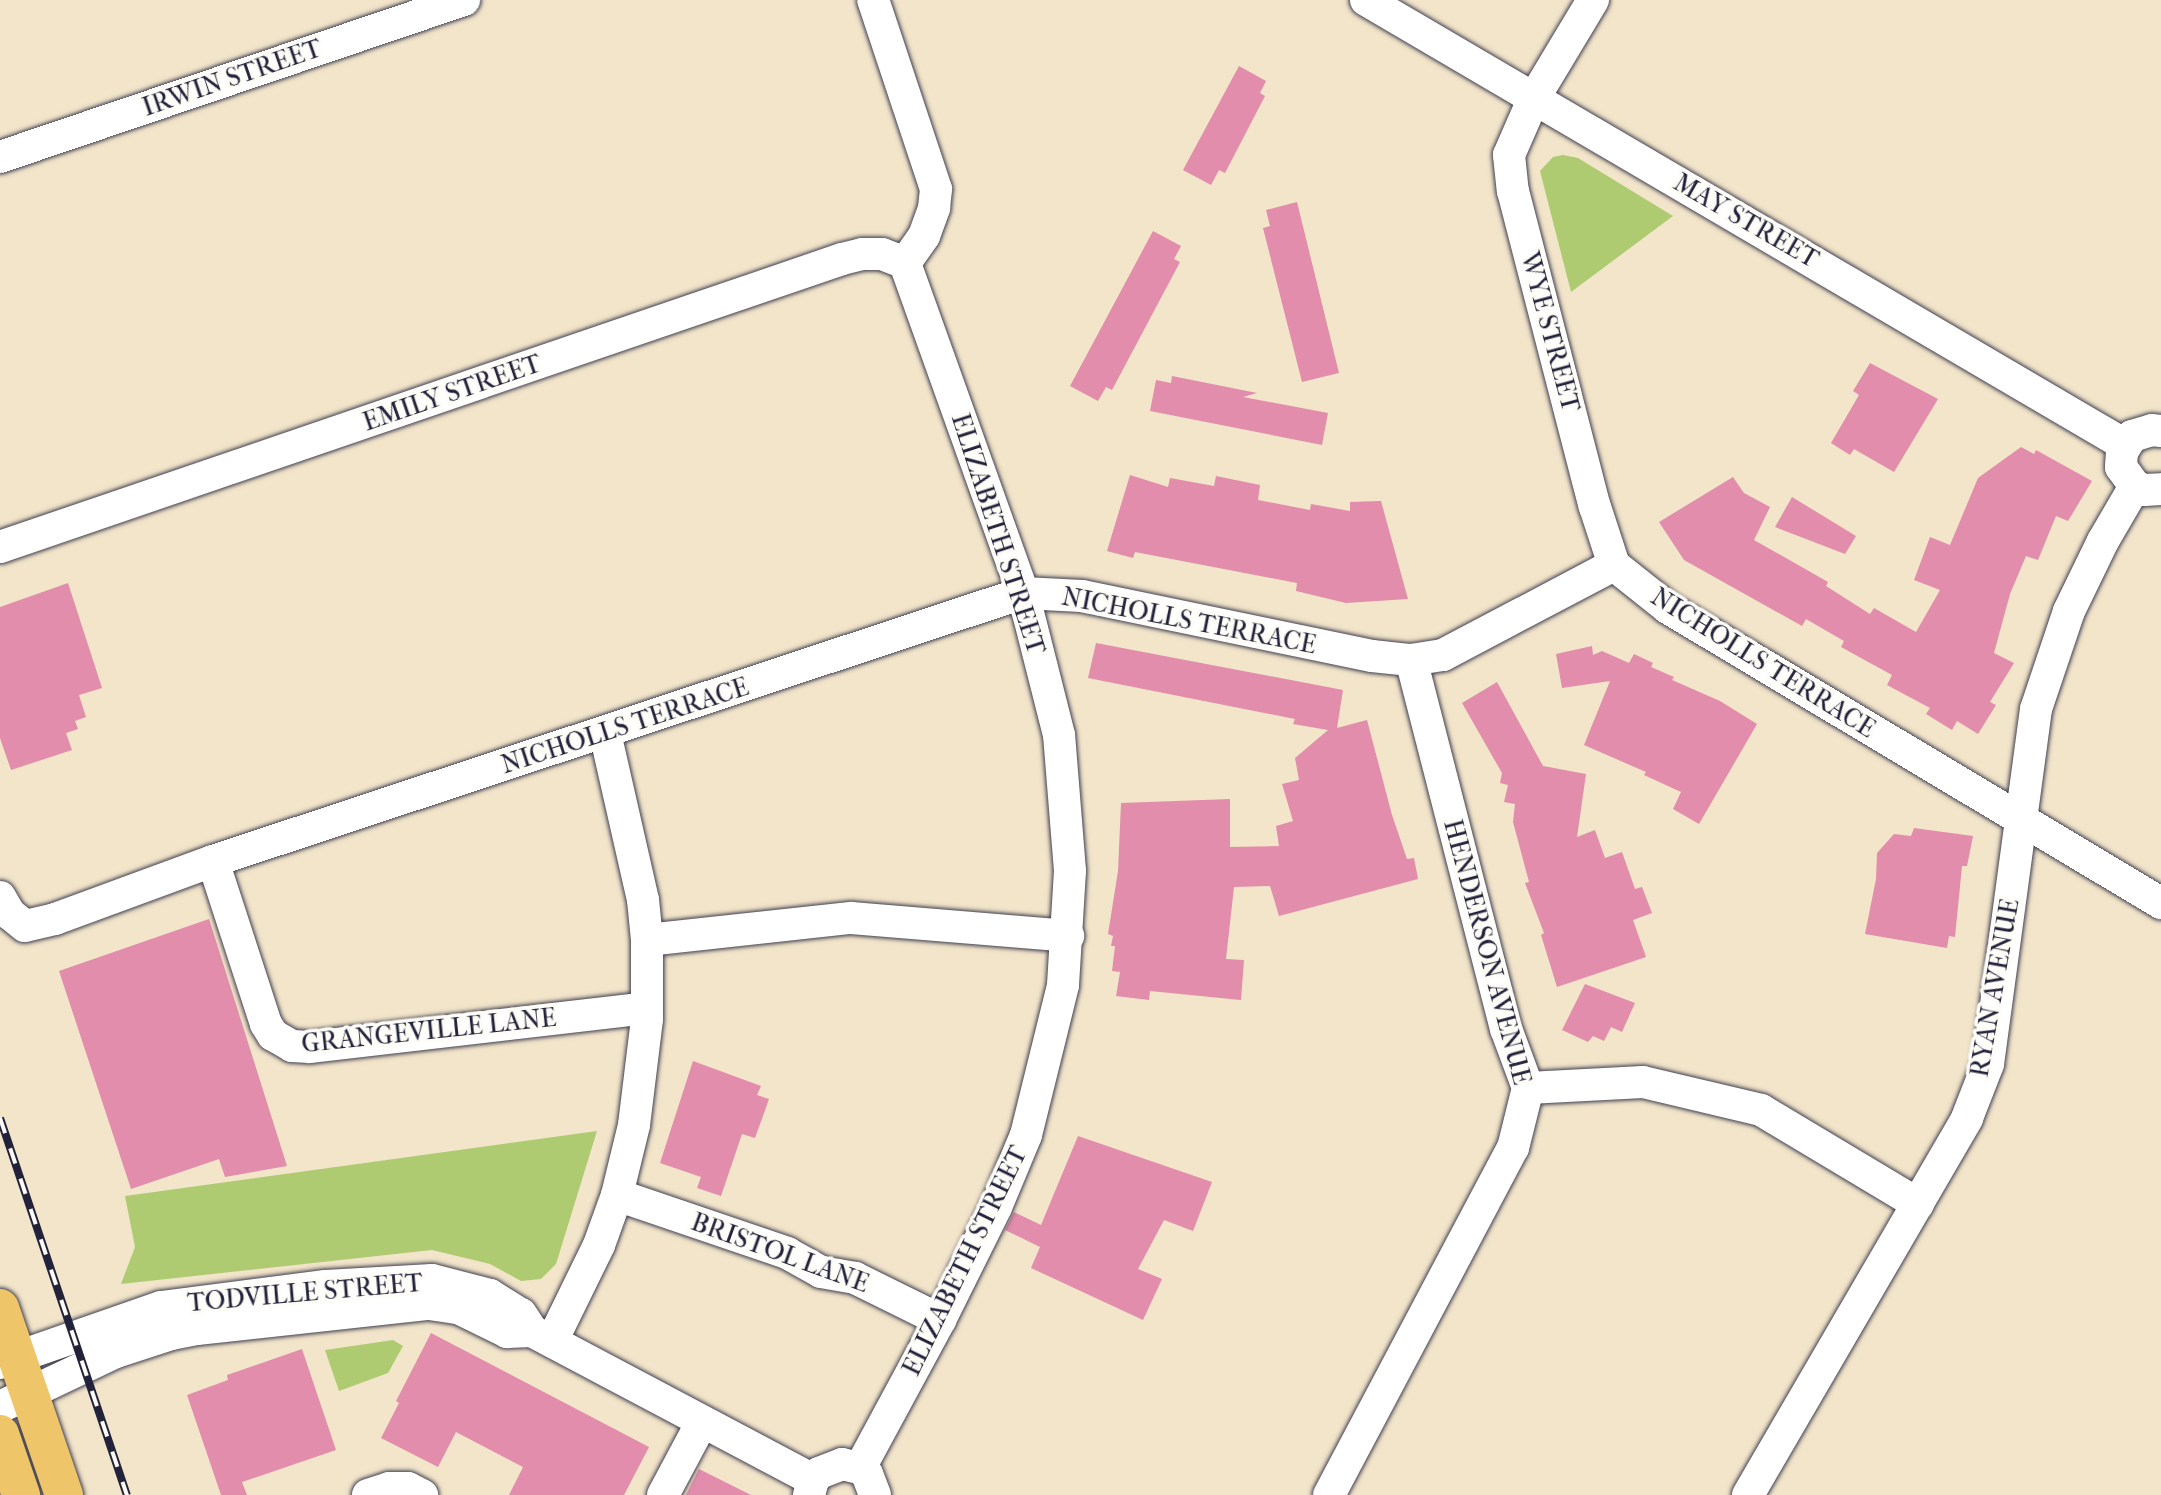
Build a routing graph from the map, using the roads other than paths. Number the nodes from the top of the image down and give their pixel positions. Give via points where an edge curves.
1 (464, 0) edge
2 (873, 0) edge
3 (1366, 0) edge
4 (1593, 0) edge
5 (1533, 100) junction
6 (0, 157) edge
7 (905, 263) junction
8 (2161, 431) edge
9 (2125, 445) junction
10 (2148, 487) edge
11 (0, 547) edge
12 (1614, 565) junction
13 (1023, 593) junction
14 (1411, 660) junction
15 (605, 733) junction
16 (2020, 820) junction
17 (213, 861) junction
18 (0, 897) edge
19 (2161, 903) edge
20 (1068, 936) junction
21 (647, 940) junction
22 (646, 1008) junction
23 (1528, 1088) junction
24 (617, 1195) junction
25 (1918, 1204) junction
26 (0, 1308) edge
27 (940, 1321) junction
28 (542, 1336) junction
29 (112, 1339) junction
30 (9, 1360) edge
31 (15, 1399) edge
32 (702, 1422) junction
33 (0, 1434) edge
34 (859, 1468) junction
35 (811, 1488) edge
36 (21, 1495) edge
37 (64, 1495) edge
38 (368, 1495) edge
39 (422, 1495) edge
40 (663, 1495) edge
41 (875, 1495) edge
42 (1329, 1495) edge
43 (1748, 1495) edge

1 - 6 street, IRWIN STREET
2 - 7 street via 936,189 923,236
3 - 5 street, MAY STREET
4 - 5 street, WYE STREET
5 - 9 street, MAY STREET via 1794,248
5 - 12 street, WYE STREET via 1509,155 1513,191
7 - 11 street, EMILY STREET via 882,254 842,259
7 - 13 street, ELIZABETH STREET
8 - 9 street via 2139,432
9 - 10 street via 2122,467
10 - 16 street, RYAN AVENUE via 2102,541 2065,623 2036,709
12 - 14 street, NICHOLLS TERRACE via 1443,654
12 - 16 street, NICHOLLS TERRACE via 1668,608
13 - 14 street, NICHOLLS TERRACE via 1082,596 1372,656
13 - 15 street, NICHOLLS TERRACE
13 - 20 street, ELIZABETH STREET via 1059,735 1070,871
14 - 23 street, HENDERSON AVENUE via 1506,1029
15 - 17 street, NICHOLLS TERRACE
15 - 21 street
16 - 19 street, NICHOLLS TERRACE
16 - 25 street, RYAN AVENUE via 1987,1064 1962,1130
17 - 18 street, NICHOLLS TERRACE via 25,926 10,914
17 - 22 street, GRANGEVILLE LANE via 266,1024 273,1035 292,1046
20 - 21 street via 851,918
20 - 27 street, ELIZABETH STREET via 1063,985 1026,1136
21 - 22 street
22 - 24 street via 635,1125
23 - 25 street via 1643,1082 1761,1110
23 - 42 street, HENDERSON AVENUE via 1513,1149
24 - 27 street, BRISTOL LANE via 786,1253 821,1272 855,1278
24 - 28 street via 599,1245
25 - 43 street, RYAN AVENUE
26 - 30 main road
27 - 34 street, ELIZABETH STREET
28 - 29 street, TODVILLE STREET via 521,1314 490,1295 432,1280 326,1286 161,1307
28 - 32 street, TODVILLE STREET
29 - 30 street
29 - 31 street
30 - 31 main road
31 - 37 main road
32 - 35 street, TODVILLE STREET
32 - 40 street
33 - 36 main road
34 - 35 street via 831,1466
34 - 41 street via 871,1480
38 - 39 street via 408,1488

